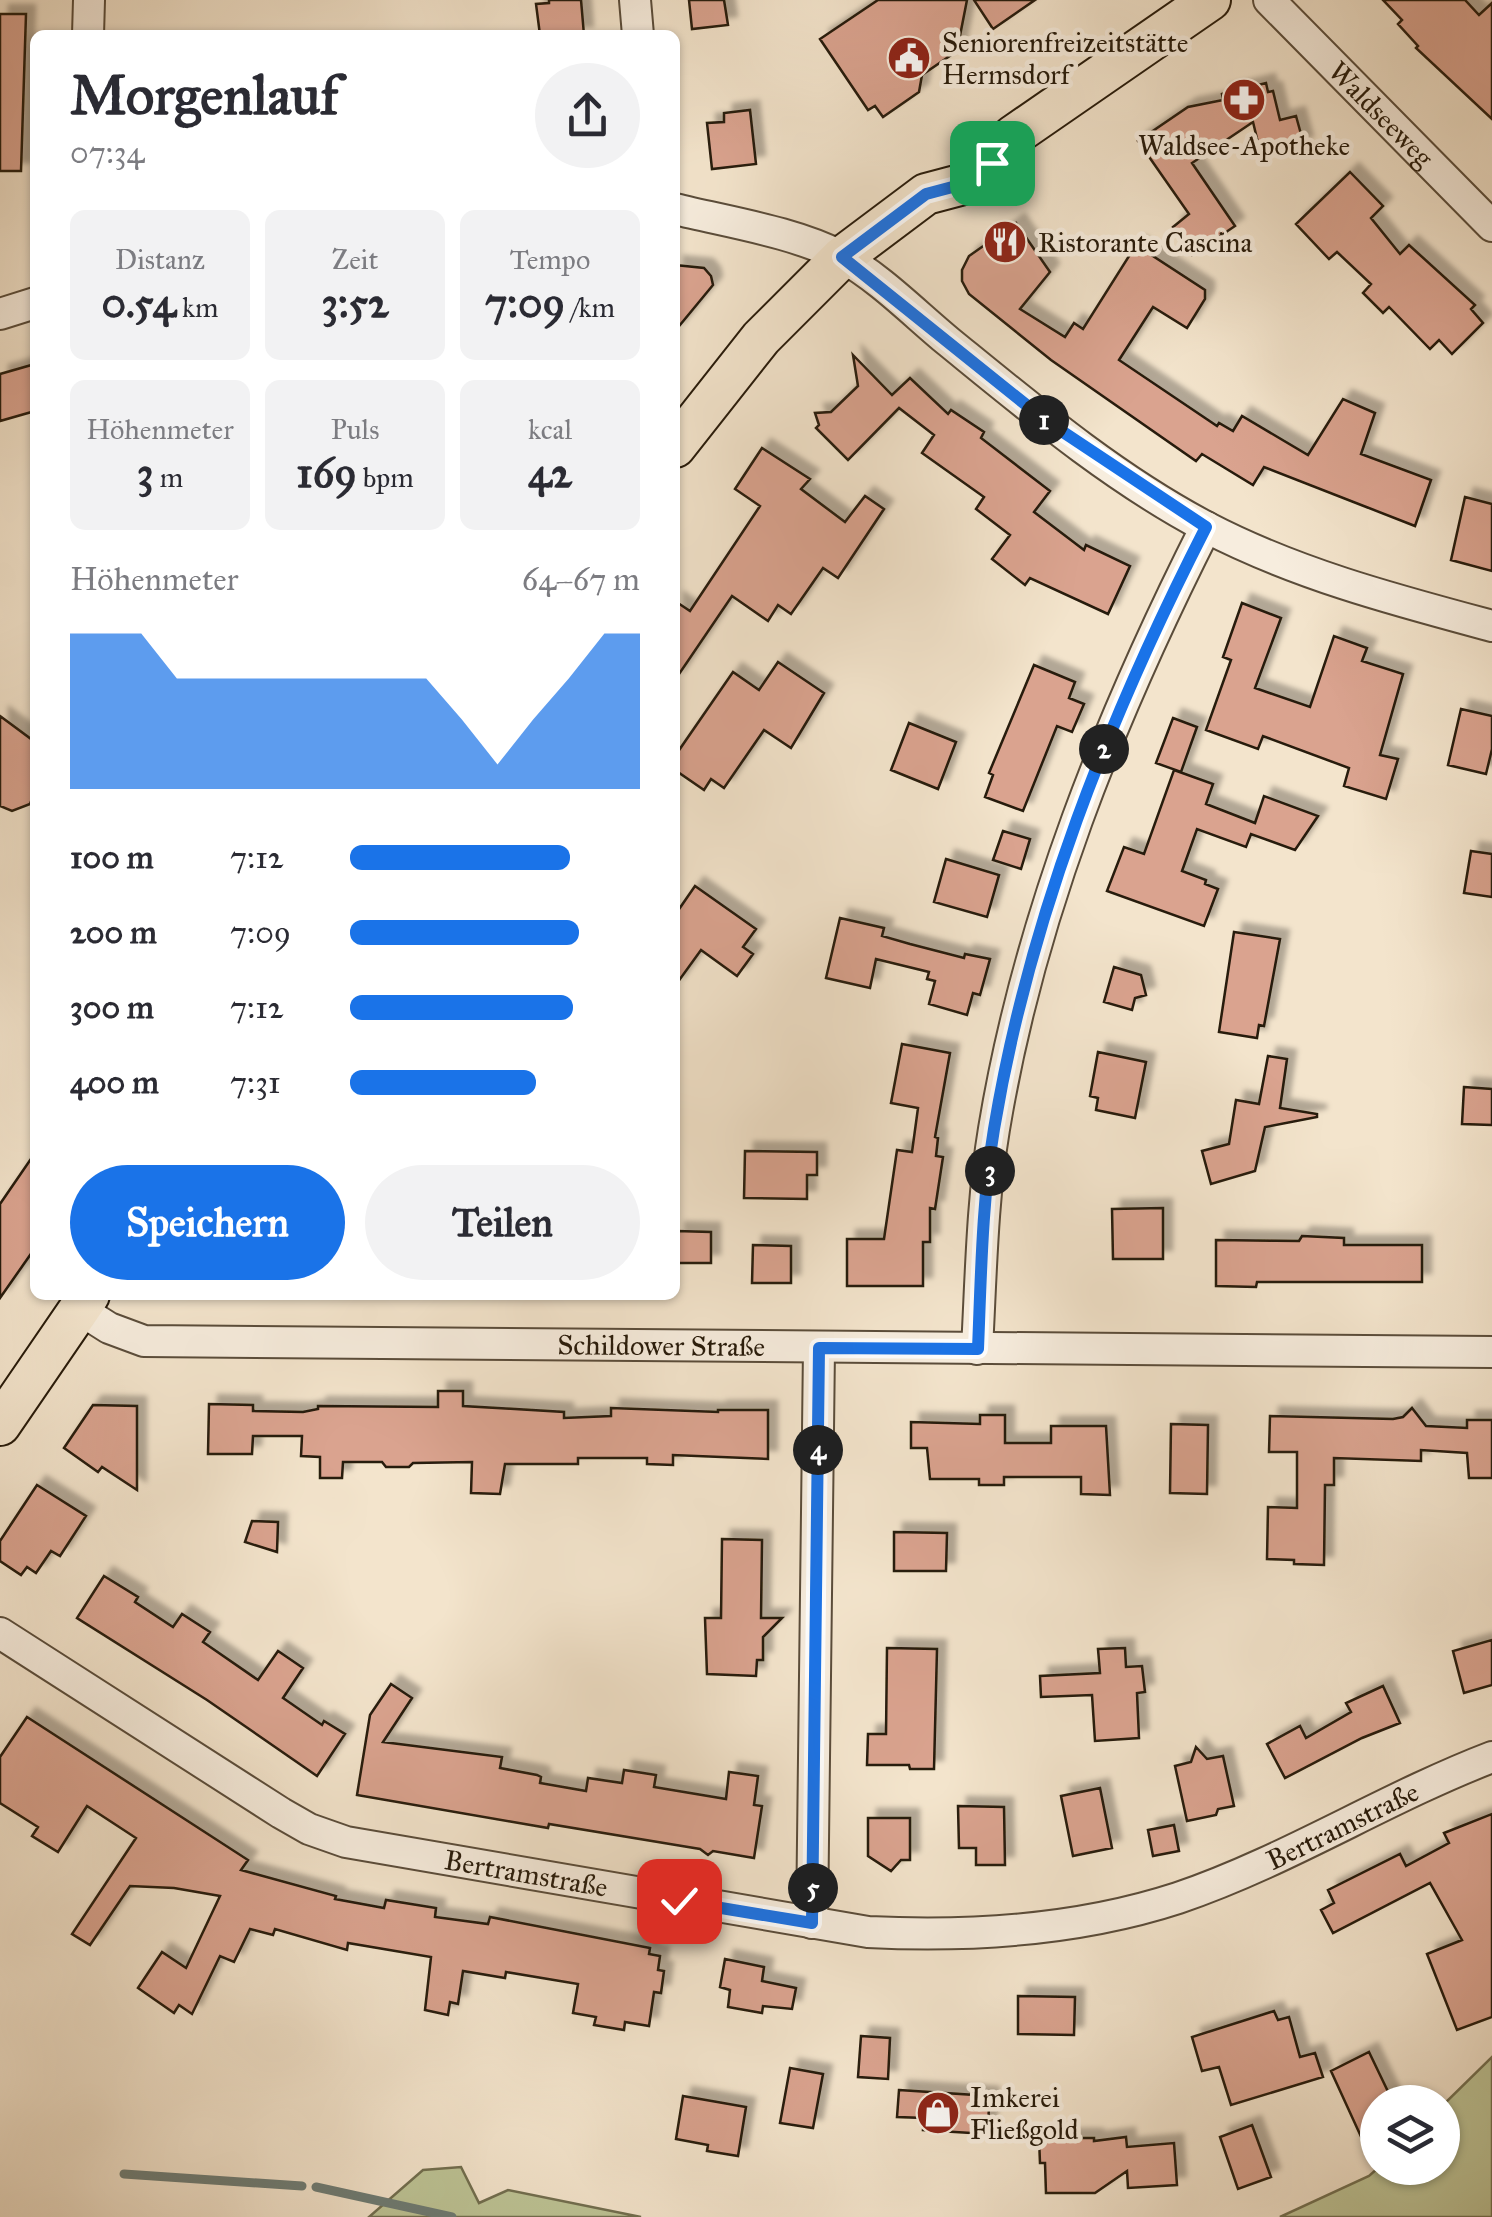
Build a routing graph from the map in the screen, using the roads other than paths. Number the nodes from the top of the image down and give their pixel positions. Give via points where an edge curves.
1 (89, 0) edge
2 (634, 0) edge
3 (1210, 0) edge
4 (1269, 0) edge
5 (88, 30) edge
6 (637, 30) edge
7 (680, 210) edge
8 (1492, 226) edge
9 (842, 257) junction
10 (30, 305) edge
11 (0, 314) edge
12 (680, 441) edge
13 (1206, 527) junction
14 (1492, 626) edge
15 (84, 1302) edge
16 (819, 1348) junction
17 (978, 1349) junction
18 (1492, 1352) edge
19 (0, 1425) edge
20 (0, 1633) edge
21 (1492, 1757) edge
22 (812, 1923) junction

1 - 5 street
2 - 6 street
3 - 9 main road via 1013,136 978,144 945,166 926,194
4 - 8 street, Waldseeweg
7 - 9 street
9 - 12 main road via 760,338
9 - 13 street via 1045,420
10 - 11 street
13 - 14 street via 1374,594
13 - 17 street via 1092,776 1042,928 994,1130
15 - 16 street, Schildower Straße via 109,1328 144,1341
15 - 19 main road
16 - 17 street, Schildower Straße
16 - 22 street
17 - 18 street, Schildower Straße
20 - 22 street, Bertramstraße via 308,1829 346,1842
21 - 22 street, Bertramstraße via 1224,1879 1121,1912 925,1935

